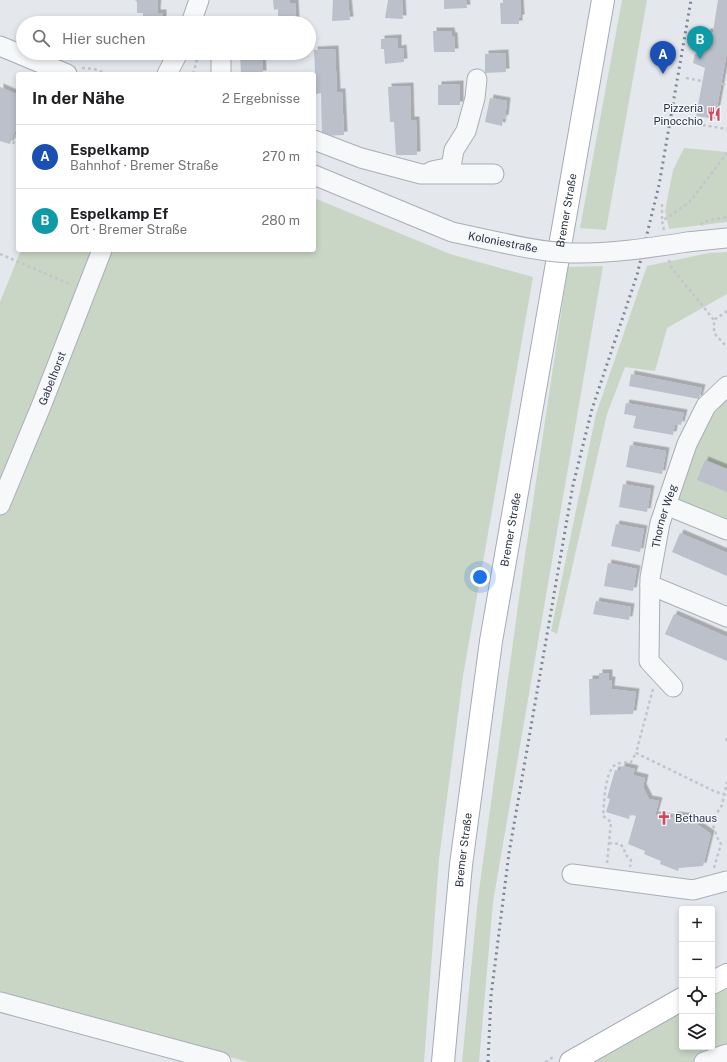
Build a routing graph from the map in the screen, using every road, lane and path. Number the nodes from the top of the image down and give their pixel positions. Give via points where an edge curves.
1 (198, 0) edge
2 (603, 0) edge
3 (195, 16) edge
4 (0, 46) edge
5 (16, 53) edge
6 (33, 60) edge
7 (174, 60) edge
8 (184, 60) edge
9 (197, 60) edge
10 (221, 60) edge
11 (61, 72) edge
12 (168, 72) edge
13 (181, 72) edge
14 (194, 72) edge
15 (221, 72) edge
16 (686, 78) dead end
17 (477, 79) dead end
18 (702, 81) dead end
19 (722, 84) dead end
20 (727, 85) edge
21 (679, 121) dead end
22 (727, 129) edge
23 (16, 137) edge
24 (316, 141) edge
25 (13, 144) dead end
26 (421, 174) junction
27 (494, 174) dead end
28 (316, 176) edge
29 (662, 204) dead end
30 (727, 217) edge
31 (662, 221) dead end
32 (701, 229) dead end
33 (727, 238) edge
34 (101, 252) edge
35 (0, 254) edge
36 (87, 291) junction
37 (727, 311) edge
38 (727, 347) edge
39 (727, 386) edge
40 (0, 505) edge
41 (666, 505) junction
42 (727, 530) edge
43 (650, 585) junction
44 (727, 617) edge
45 (654, 665) junction
46 (673, 687) dead end
47 (636, 753) junction
48 (727, 782) edge
49 (725, 795) edge
50 (609, 843) junction
51 (625, 854) dead end
52 (713, 869) dead end
53 (606, 870) dead end
54 (572, 874) dead end
55 (727, 881) edge
56 (727, 975) edge
57 (715, 981) edge
58 (679, 1001) edge
59 (0, 1002) edge
60 (727, 1054) edge
61 (220, 1062) edge
62 (443, 1062) edge
63 (571, 1062) edge
64 (704, 1062) edge

1 - 3 street
2 - 62 main road, Bremer Straße via 491,641 461,865
4 - 5 street
6 - 11 street
7 - 12 street
8 - 13 street
9 - 14 path
10 - 15 street
16 - 18 path
17 - 26 street via 466,131 454,150 451,167
19 - 20 path
21 - 22 path
23 - 25 path
24 - 26 street via 362,158
26 - 27 street
28 - 33 street, Koloniestraße, bridge via 452,232 536,250 571,253 650,248
29 - 31 path
30 - 32 path via 703,222
34 - 36 street, Gabelhorst
35 - 36 path
36 - 40 street, Gabelhorst
37 - 38 path via 714,320 714,333
39 - 41 street, Thorner Weg via 706,406 687,444
41 - 42 street
41 - 43 street, Thorner Weg via 660,523
43 - 44 street
43 - 45 street, Thorner Weg
45 - 46 street
45 - 47 path
47 - 49 path
47 - 50 path via 631,762 617,764 611,769 602,816 611,822
48 - 49 path
49 - 52 path via 720,810 712,821 720,844
50 - 51 path via 620,844
50 - 53 path
54 - 55 street via 693,890
56 - 57 main road
58 - 63 main road
59 - 61 street
60 - 64 street

